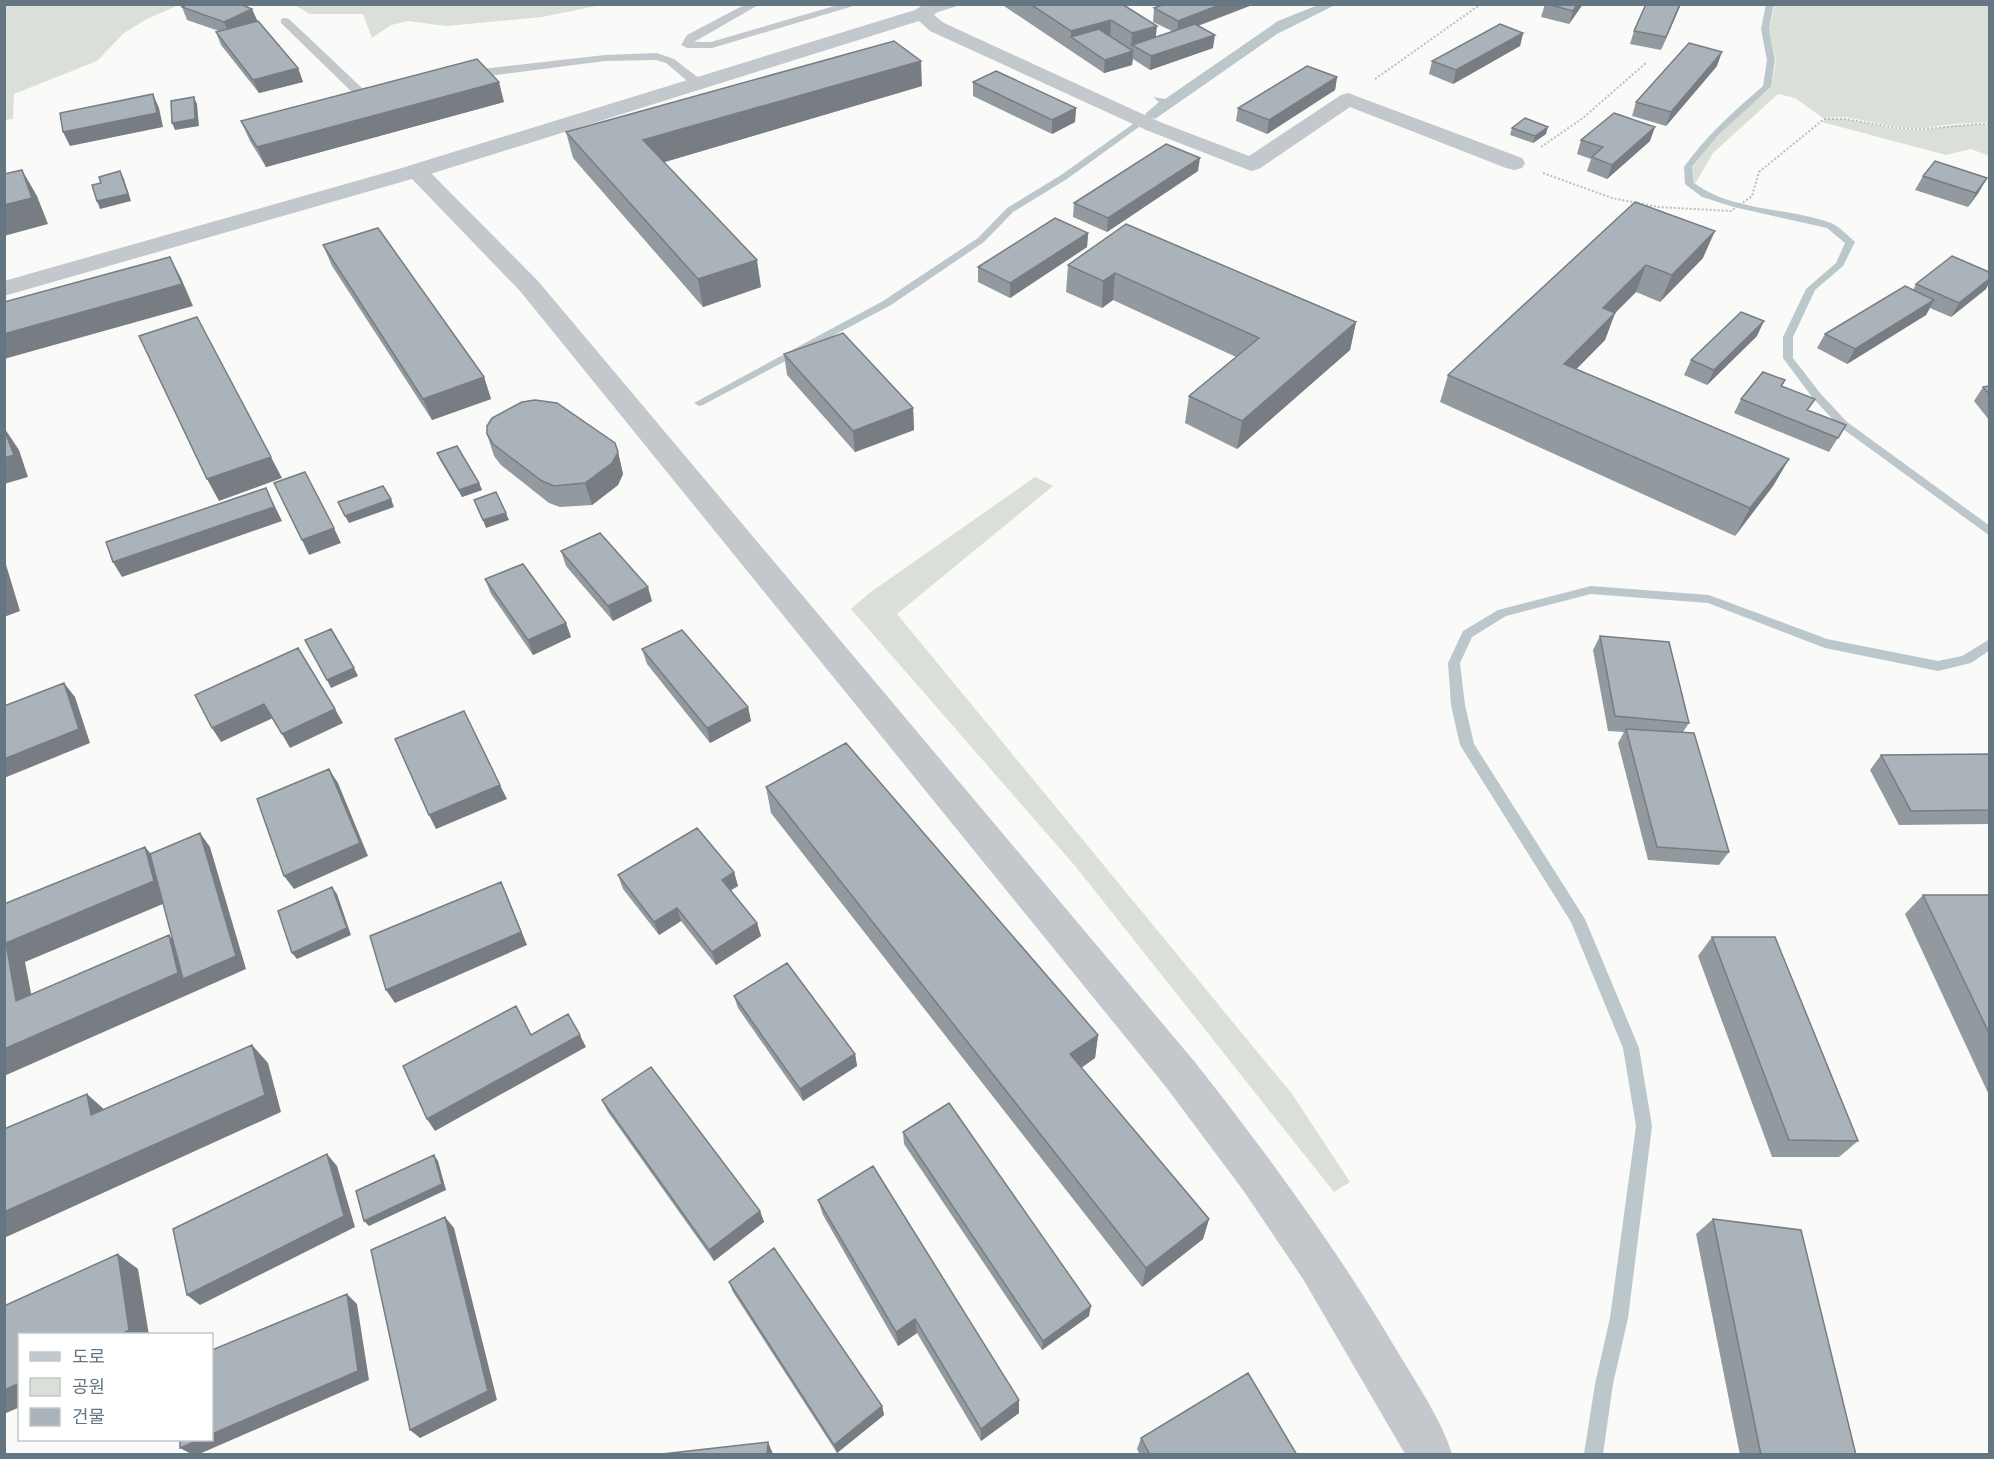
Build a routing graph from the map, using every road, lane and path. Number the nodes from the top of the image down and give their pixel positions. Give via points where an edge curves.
1 (755, 4) edge
2 (855, 4) edge
3 (959, 4) edge
4 (1481, 4) edge
5 (930, 9) edge
6 (285, 21) dead end
7 (1647, 62) dead end
8 (451, 77) edge
9 (696, 82) junction
10 (393, 86) edge
11 (1348, 99) junction
12 (1989, 123) edge
13 (1514, 163) junction
14 (416, 171) junction
15 (4, 290) edge
16 (1429, 1455) edge

1 - 2 lane via 691,37 687,45 712,45
3 - 5 lane
4 - 11 path
5 - 9 street
5 - 11 street via 937,27 1145,123 1251,164
6 - 10 lane via 359,92
7 - 13 path via 1568,131
8 - 9 lane via 605,58 657,56 670,61
9 - 14 street
11 - 13 street
12 - 13 path via 1924,129 1845,118 1824,119 1760,172 1752,196 1731,211 1632,203
14 - 15 street
14 - 16 street via 529,286 1180,1074 1303,1240

